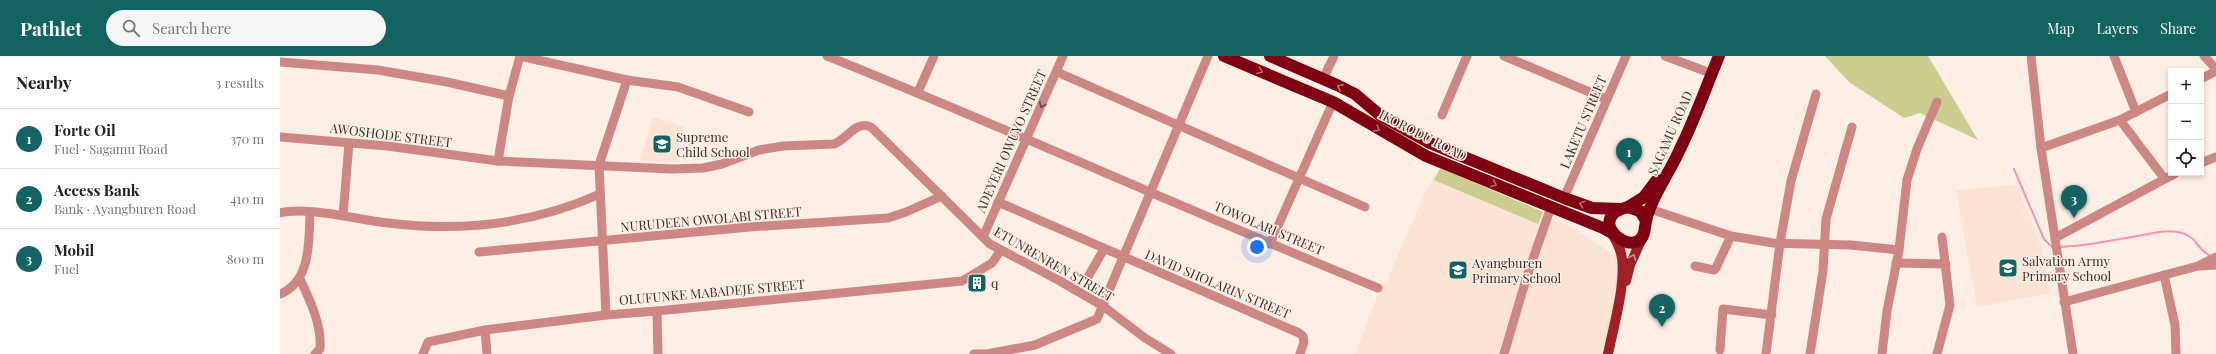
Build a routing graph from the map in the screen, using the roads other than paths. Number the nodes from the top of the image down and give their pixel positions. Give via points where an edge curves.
1 (520, 56) edge
2 (827, 56) edge
3 (934, 56) edge
4 (1063, 56) edge
5 (1208, 56) edge
6 (1224, 56) edge
7 (1270, 56) edge
8 (1334, 56) edge
9 (1467, 56) edge
10 (1504, 56) edge
11 (1626, 56) edge
12 (1665, 56) edge
13 (1710, 56) edge
14 (1719, 56) edge
15 (2031, 56) edge
16 (2114, 56) edge
17 (2204, 56) edge
18 (280, 62) edge
19 (2216, 70) edge
20 (1704, 71) junction
21 (1057, 72) junction
22 (2204, 77) edge
23 (1323, 78) junction
24 (627, 80) junction
25 (918, 92) junction
26 (1816, 94) dead end
27 (509, 96) junction
28 (2168, 96) edge
29 (1606, 99) junction
30 (1332, 102) junction
31 (1937, 102) dead end
32 (749, 112) dead end
33 (2136, 112) junction
34 (1442, 115) dead end
35 (2120, 120) junction
36 (1178, 126) junction
37 (1852, 128) dead end
38 (280, 137) edge
39 (1027, 137) junction
40 (349, 143) junction
41 (2041, 148) junction
42 (2216, 157) edge
43 (498, 161) junction
44 (2204, 162) edge
45 (599, 165) junction
46 (2169, 176) edge
47 (2164, 178) junction
48 (1299, 179) junction
49 (1150, 191) junction
50 (600, 194) junction
51 (942, 196) junction
52 (1564, 198) junction
53 (998, 202) junction
54 (1365, 207) dead end
55 (1550, 207) junction
56 (1624, 208) junction
57 (1650, 209) junction
58 (280, 213) edge
59 (310, 213) junction
60 (343, 216) junction
61 (1646, 221) junction
62 (1612, 233) junction
63 (1643, 235) junction
64 (1730, 236) junction
65 (983, 237) junction
66 (1942, 237) dead end
67 (603, 241) junction
68 (1780, 243) junction
69 (2056, 243) junction
70 (1270, 244) junction
71 (1824, 244) junction
72 (1104, 249) junction
73 (1002, 250) junction
74 (1899, 250) junction
75 (478, 252) dead end
76 (1121, 257) junction
77 (2216, 257) edge
78 (1896, 263) junction
79 (1946, 264) junction
80 (2216, 265) edge
81 (1695, 266) dead end
82 (2198, 266) junction
83 (2164, 275) junction
84 (1088, 277) dead end
85 (300, 279) junction
86 (1624, 281) junction
87 (1378, 288) dead end
88 (280, 294) edge
89 (2064, 302) junction
90 (1103, 306) junction
91 (657, 312) junction
92 (606, 315) junction
93 (1772, 315) junction
94 (485, 330) junction
95 (1720, 350) dead end
96 (315, 354) edge
97 (423, 354) edge
98 (487, 354) edge
99 (658, 354) edge
100 (974, 354) edge
101 (987, 354) edge
102 (1171, 354) edge
103 (1300, 354) edge
104 (1504, 354) edge
105 (1608, 354) edge
106 (1613, 354) edge
107 (1766, 354) edge
108 (1810, 354) edge
109 (1882, 354) edge
110 (1937, 354) edge
111 (2073, 354) edge
112 (2176, 354) edge

1 - 24 street
1 - 27 street
2 - 25 street, TOWOLARI STREET
3 - 25 street
4 - 21 street, ADEYERI OWUYO STREET
5 - 36 street
6 -> 30 highway, IKORODU ROAD
7 - 23 highway, IKORODU ROAD
8 - 23 street
9 - 34 street
10 - 29 street
11 - 29 street, LAKETU STREET
12 - 20 street
13 - 20 highway, SAGAMU ROAD
14 - 57 highway, SAGAMU ROAD via 1681,147
15 - 41 street
16 - 33 street
17 - 19 street
18 - 27 street via 378,70
19 - 22 street
20 - 56 highway, SAGAMU ROAD via 1662,173 1648,193 1635,204
21 - 36 street
21 -> 39 street, ADEYERI OWUYO STREET
52 -> 23 highway, IKORODU ROAD via 1408,132 1381,116 1355,94
24 - 32 street via 678,86
24 - 45 street
25 - 39 street, TOWOLARI STREET
26 - 68 street via 1791,181
27 - 43 street
28 - 33 street
29 - 52 street, LAKETU STREET
30 - 48 street
30 -> 55 highway, IKORODU ROAD via 1426,156
31 - 74 street via 1907,180
33 - 35 street
35 - 41 street
35 - 47 street
36 - 48 street
36 - 49 street
37 - 71 street via 1826,219
38 - 40 street, AWOSHODE STREET
39 - 49 street, TOWOLARI STREET
39 - 53 street, ADEYERI OWUYO STREET
40 - 43 street, AWOSHODE STREET
40 - 60 street
41 - 69 street
42 - 44 street
43 - 45 street, AWOSHODE STREET
45 - 50 street
45 - 51 street, AWOSHODE STREET via 703,168 722,164 759,150 783,146 834,144 841,142 858,126 864,124 871,127
46 - 47 street
47 - 69 street
48 - 54 street
48 - 70 street
49 - 70 street, TOWOLARI STREET
49 - 76 street
50 - 60 street via 550,213 498,224 420,227
50 - 67 street
51 - 65 street, ETUNRENREN STREET
51 - 67 street, NURUDEEN OWOLABI STREET via 888,218
56 -> 52 highway, IKORODU ROAD via 1592,208
53 - 65 street, ADEYERI OWUYO STREET
53 - 72 street, DAVID SHOLARIN STREET
55 - 62 highway, IKORODU ROAD
55 - 104 street via 1524,282
56 - 61 highway via 1640,211
56 - 62 highway via 1611,218
57 - 61 highway, SAGAMU ROAD
57 - 64 street
58 - 59 street
59 - 60 street
59 - 85 street via 309,245
61 - 63 highway
62 - 63 highway via 1627,243
62 - 86 main road via 1620,250
86 -> 63 main road
64 - 68 street
64 - 81 street via 1714,270
65 - 73 street, ETUNRENREN STREET
66 - 79 street
67 - 75 street, NURUDEEN OWOLABI STREET
67 - 92 street
68 - 71 street
68 - 93 street
69 - 89 street
70 - 87 street, TOWOLARI STREET
71 - 74 street
71 - 108 street via 1822,278
72 - 76 street, DAVID SHOLARIN STREET
72 - 84 street
73 - 90 street, ETUNRENREN STREET
73 - 91 street, OLUFUNKE MABADEJE STREET via 992,263 962,281
74 - 78 street
76 - 90 street
76 - 103 street, DAVID SHOLARIN STREET via 1303,336
77 - 82 street
78 - 79 street
78 - 109 street
79 - 110 street via 1950,305
80 - 82 street
82 - 83 street
83 - 89 street
83 - 112 street via 2175,325
85 - 88 street via 290,290
85 - 96 street via 319,331 320,348
86 - 105 main road
86 - 106 main road
89 - 111 street
90 - 101 street via 1097,319 1075,329 1035,345
90 - 102 street, ETUNRENREN STREET
91 - 92 street, OLUFUNKE MABADEJE STREET
91 - 99 street
92 - 94 street, OLUFUNKE MABADEJE STREET
93 - 95 street via 1722,309
93 - 107 street
94 - 97 street, OLUFUNKE MABADEJE STREET via 428,342
94 - 98 street
100 - 101 street

